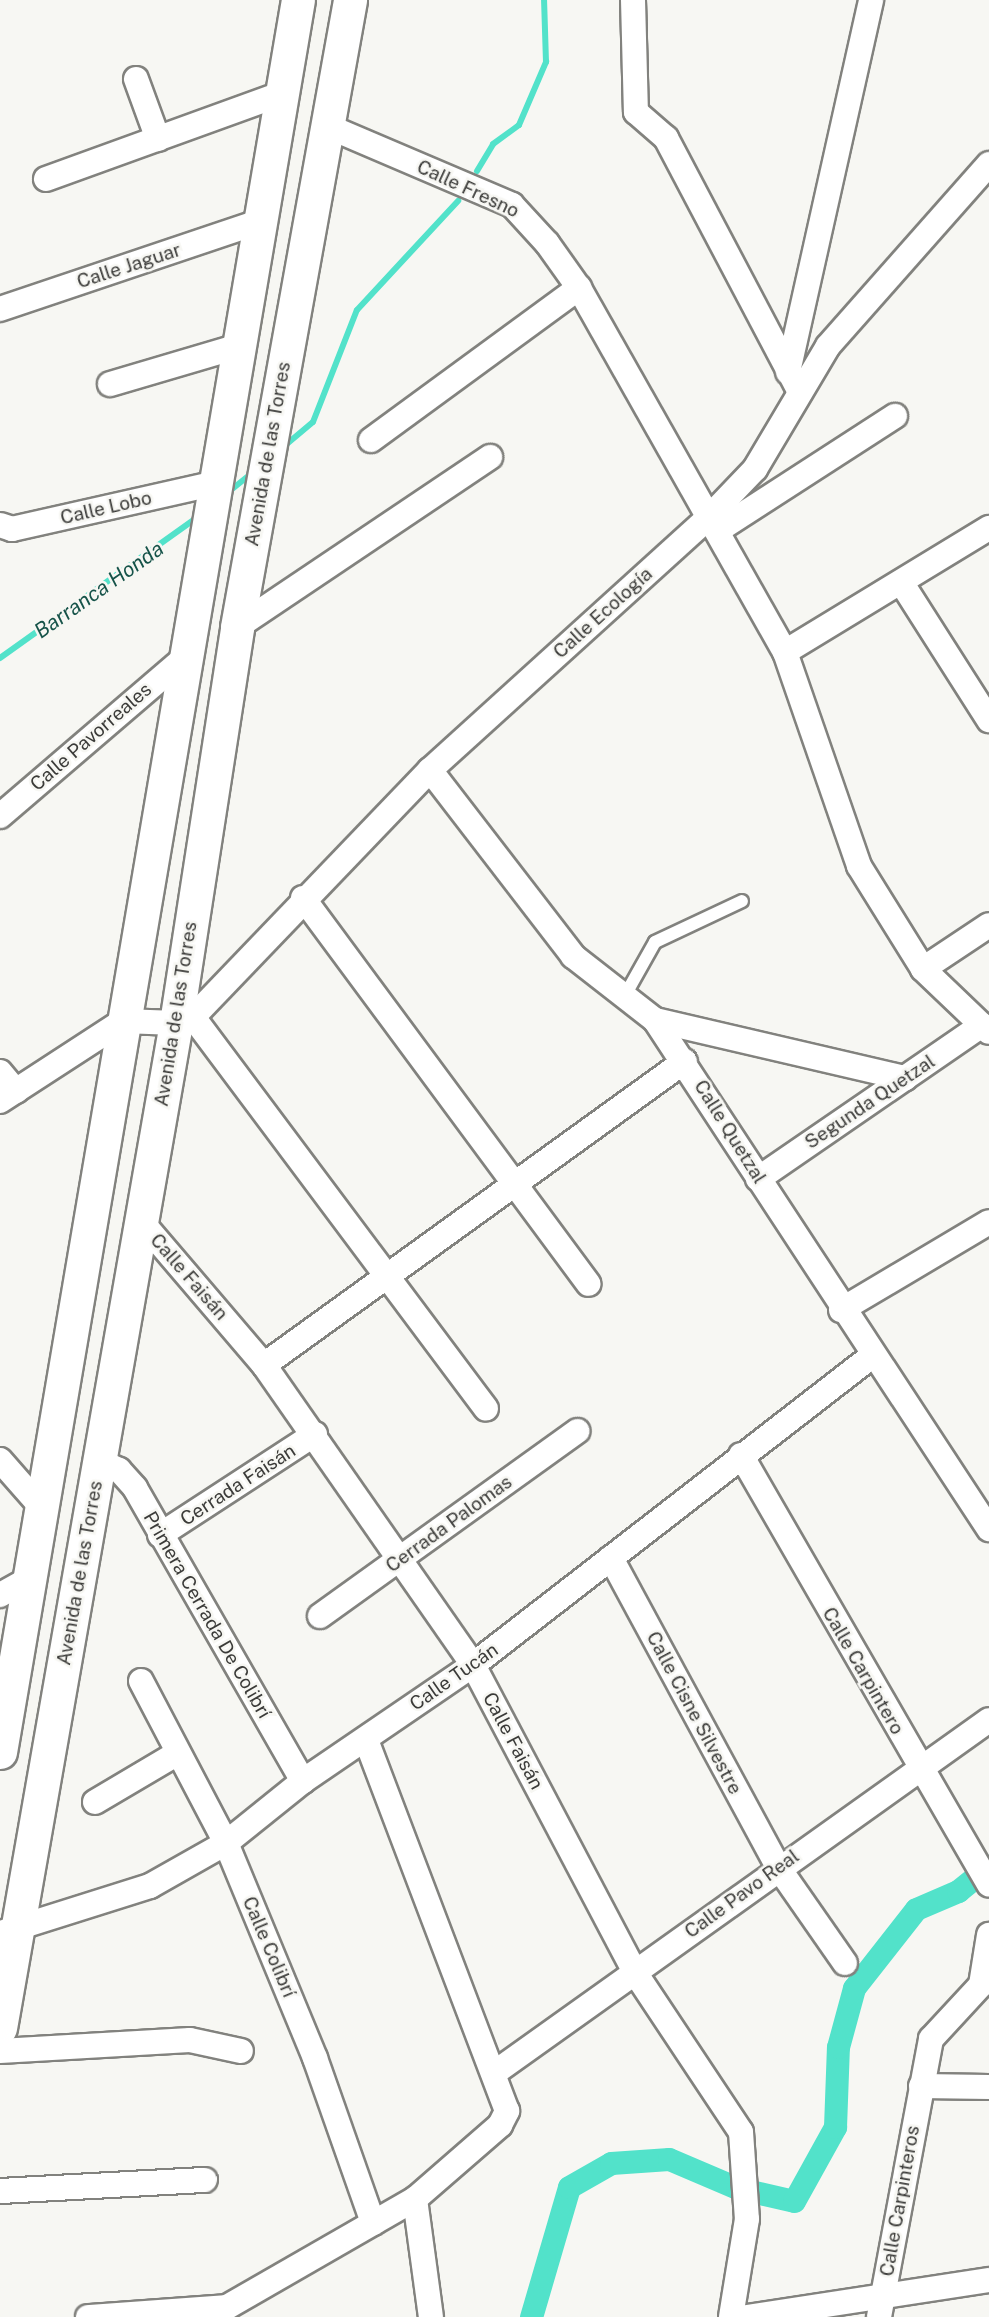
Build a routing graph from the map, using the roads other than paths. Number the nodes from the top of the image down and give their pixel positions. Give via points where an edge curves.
1 (298, 0) edge
2 (350, 0) edge
3 (633, 0) edge
4 (870, 0) edge
5 (136, 79) dead end
6 (281, 94) junction
7 (327, 126) junction
8 (158, 139) junction
9 (989, 164) edge
10 (46, 179) dead end
11 (258, 222) junction
12 (579, 288) junction
13 (0, 309) edge
14 (236, 347) junction
15 (794, 382) junction
16 (110, 384) dead end
17 (895, 416) dead end
18 (371, 440) dead end
19 (490, 457) dead end
20 (212, 484) junction
21 (714, 523) junction
22 (0, 526) edge
23 (989, 528) edge
24 (901, 582) junction
25 (237, 627) junction
26 (785, 652) junction
27 (183, 659) junction
28 (989, 720) edge
29 (429, 770) junction
30 (0, 816) edge
31 (303, 898) junction
32 (742, 901) dead end
33 (989, 925) edge
34 (923, 969) junction
35 (623, 999) junction
36 (185, 1020) junction
37 (655, 1020) junction
38 (123, 1021) junction
39 (986, 1029) edge
40 (685, 1060) junction
41 (905, 1078) junction
42 (5, 1088) edge
43 (758, 1179) junction
44 (515, 1186) junction
45 (141, 1222) junction
46 (989, 1222) edge
47 (391, 1276) junction
48 (589, 1284) dead end
49 (841, 1310) junction
50 (872, 1356) junction
51 (264, 1365) junction
52 (486, 1408) dead end
53 (577, 1431) dead end
54 (315, 1434) junction
55 (741, 1455) junction
56 (0, 1460) edge
57 (99, 1461) junction
58 (43, 1509) junction
59 (989, 1529) edge
60 (160, 1535) junction
61 (611, 1558) junction
62 (399, 1561) junction
63 (32, 1577) junction
64 (0, 1595) edge
65 (320, 1616) dead end
66 (473, 1665) junction
67 (141, 1681) dead end
68 (989, 1720) edge
69 (366, 1739) junction
70 (0, 1752) edge
71 (178, 1753) junction
72 (919, 1769) junction
73 (303, 1781) junction
74 (95, 1802) dead end
75 (226, 1843) junction
76 (778, 1867) junction
77 (989, 1885) edge
78 (9, 1932) edge
79 (989, 1935) edge
80 (845, 1962) dead end
81 (634, 1971) junction
82 (0, 2028) edge
83 (0, 2050) edge
84 (241, 2051) dead end
85 (497, 2071) junction
86 (921, 2086) junction
87 (989, 2087) edge
88 (205, 2180) dead end
89 (0, 2191) edge
90 (415, 2199) junction
91 (373, 2223) junction
92 (989, 2280) edge
93 (881, 2305) edge
94 (228, 2312) edge
95 (88, 2317) edge
96 (431, 2317) edge
97 (731, 2317) edge
98 (747, 2317) edge

1 - 6 main road
2 - 7 main road, Avenida de las Torres
3 - 15 street via 633,103 666,138
4 - 15 street
5 - 8 street
6 - 8 street
6 - 11 main road
7 - 12 street, Calle Fresno via 512,205 530,220
7 - 25 main road, Avenida de las Torres
8 - 10 street
9 - 15 street, Calle Ecología
11 - 13 street, Calle Jaguar
11 - 14 main road
12 - 18 street
12 - 21 street, Calle Fresno
14 - 16 street
14 - 20 main road
15 - 21 street, Calle Ecología via 755,469
17 - 21 street
19 - 25 street
20 - 22 street, Calle Lobo via 12,529
20 - 27 main road
21 - 26 street, Calle Fresno
21 - 29 street, Calle Ecología
23 - 24 street
24 - 26 street
24 - 28 street
25 - 36 main road, Avenida de las Torres
26 - 34 street, Calle Fresno via 859,866
27 - 30 street, Calle Pavorreales
27 - 38 main road
29 - 31 street, Calle Ecología
29 - 35 street, Calle Quetzal via 573,956
31 - 36 street, Calle Ecología
31 - 44 street
32 - 35 lane via 655,942
33 - 34 street
34 - 39 street, Calle Fresno
35 - 37 street, Calle Quetzal
36 - 38 street
36 - 45 main road, Avenida de las Torres
36 - 47 street
37 - 40 street, Calle Quetzal
37 - 41 street
38 - 42 street
38 - 58 main road
39 - 41 street, Segunda Quetzal
40 - 43 street, Calle Quetzal
40 - 44 street
41 - 43 street, Segunda Quetzal
43 - 49 street, Calle Quetzal
44 - 47 street
44 - 48 street
45 - 51 street, Calle Faisán
45 - 57 main road, Avenida de las Torres
46 - 49 street
47 - 51 street
47 - 52 street
49 - 50 street, Calle Quetzal
50 - 55 street, Calle Tucán
50 - 59 street, Calle Quetzal
51 - 54 street, Calle Faisán
53 - 62 street, Cerrada Palomas
54 - 60 street, Cerrada Faisán
54 - 62 street, Calle Faisán
55 - 61 street, Calle Tucán
55 - 72 street, Calle Carpintero
56 - 58 street
57 - 60 street, Primera Cerrada De Colibrí via 119,1470 135,1488
57 - 78 main road, Avenida de las Torres
58 - 63 main road
60 - 73 street, Primera Cerrada De Colibrí
61 - 66 street, Calle Tucán
61 - 76 street, Calle Cisne Silvestre
62 - 65 street, Cerrada Palomas
62 - 66 street, Calle Faisán
63 - 64 street
63 - 70 main road
66 - 69 street, Calle Tucán
66 - 81 street, Calle Faisán
67 - 71 street, Calle Colibrí
68 - 72 street, Calle Pavo Real
69 - 73 street, Calle Tucán
69 - 85 street
71 - 74 street
71 - 75 street, Calle Colibrí
72 - 76 street, Calle Pavo Real
72 - 77 street, Calle Carpintero
73 - 75 street, Calle Tucán
75 - 78 street, Calle Tucán via 150,1886
75 - 91 street, Calle Colibrí via 315,2058
76 - 80 street, Calle Cisne Silvestre
76 - 81 street, Calle Pavo Real
78 - 82 main road, Avenida de las Torres
79 - 86 street, Calle Carpinteros via 981,1985 931,2039
81 - 85 street, Calle Pavo Real
81 - 97 street, Calle Faisán via 741,2132 747,2219
83 - 84 street via 190,2039
85 - 90 street via 507,2111 499,2125
86 - 87 street
86 - 93 street, Calle Carpinteros
88 - 89 street
90 - 91 street
90 - 96 street
91 - 94 street
92 - 93 street
93 - 98 street
94 - 95 street

